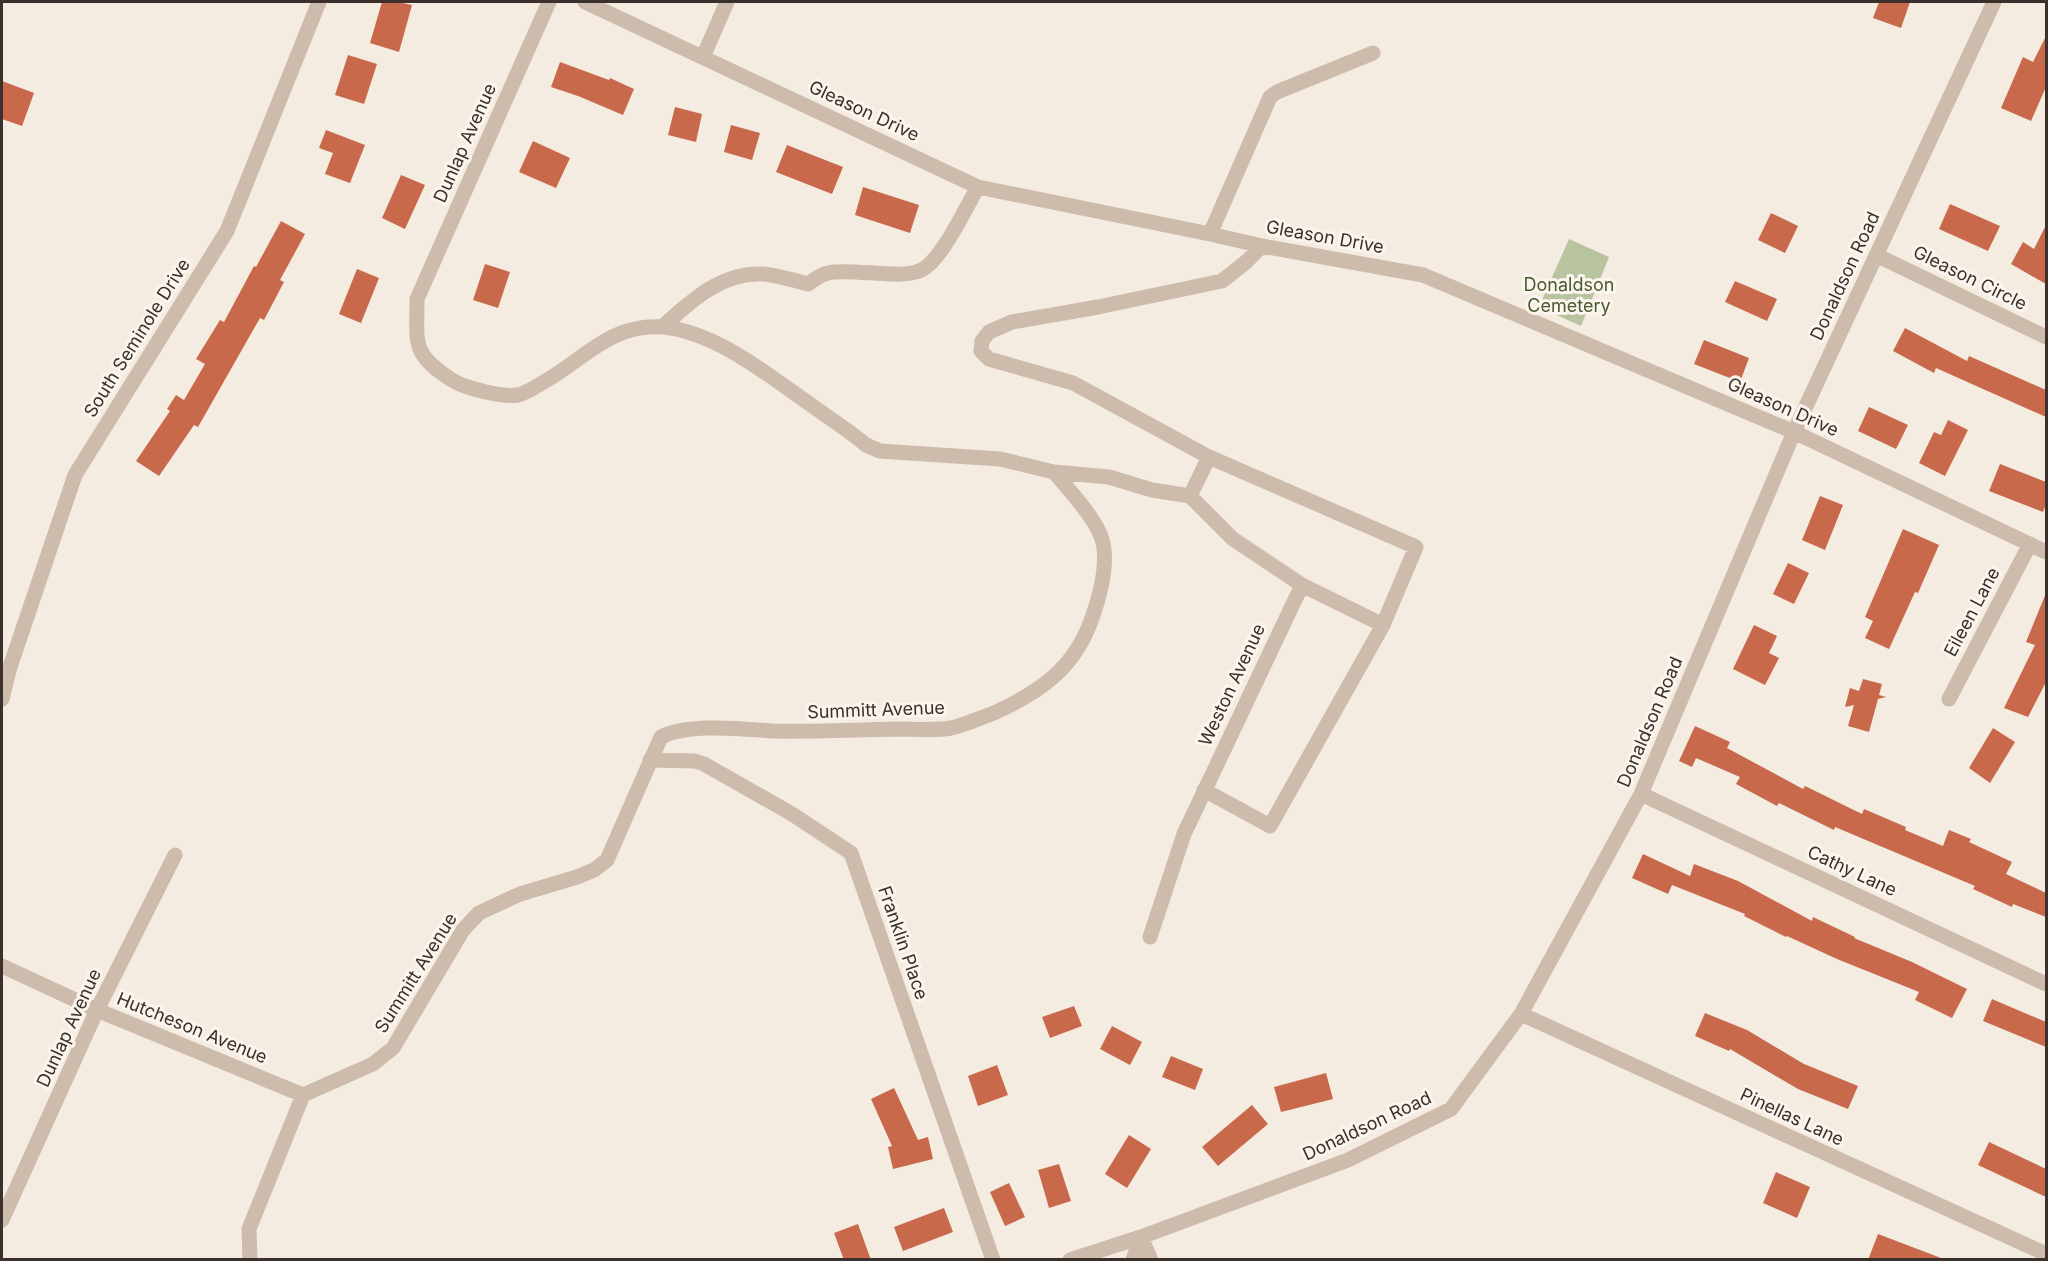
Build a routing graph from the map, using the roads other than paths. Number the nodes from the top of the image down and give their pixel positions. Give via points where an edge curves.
1 (319, 2) edge
2 (549, 2) edge
3 (585, 2) edge
4 (728, 2) edge
5 (1994, 2) edge
6 (1373, 53) dead end
7 (703, 57) junction
8 (978, 187) junction
9 (1210, 234) junction
10 (1262, 246) junction
11 (1876, 255) junction
12 (662, 327) junction
13 (2046, 337) edge
14 (1794, 432) junction
15 (1209, 457) junction
16 (1054, 472) junction
17 (1190, 496) junction
18 (2030, 544) junction
19 (2046, 552) edge
20 (1302, 585) junction
21 (1383, 625) junction
22 (2, 699) edge
23 (1949, 699) dead end
24 (650, 760) junction
25 (1204, 790) junction
26 (1641, 794) junction
27 (175, 855) dead end
28 (1150, 937) dead end
29 (2, 966) edge
30 (2046, 984) edge
31 (98, 1010) junction
32 (1521, 1014) junction
33 (303, 1095) junction
34 (2, 1220) edge
35 (1141, 1237) junction
36 (2046, 1254) edge
37 (250, 1260) edge
38 (993, 1260) edge
39 (1070, 1260) edge
40 (1132, 1260) edge
41 (1151, 1260) edge

1 - 22 street, South Seminole Drive via 227,231 75,475
2 - 12 street, Dunlap Avenue via 417,299 419,348 425,360 461,386 507,396 518,395 550,379 610,337 636,328
3 - 7 street, Gleason Drive
4 - 7 street
5 - 11 street, Donaldson Road
6 - 9 street via 1270,97
7 - 8 street, Gleason Drive
8 - 9 street, Gleason Drive
8 - 12 street via 951,235 923,269 913,273 826,273 808,284 763,274 740,275 711,287
9 - 10 street, Gleason Drive
10 - 14 street, Gleason Drive via 1423,275
10 - 15 street via 1222,281 1012,322 989,332 982,341 981,351 989,360 1073,383
11 - 13 street, Gleason Circle
11 - 14 street, Donaldson Road
12 - 16 street via 689,332 750,363 880,451 1000,459
14 - 18 street, Gleason Drive
14 - 26 street, Donaldson Road
15 - 17 street
15 - 21 street via 1416,548
16 - 17 street via 1109,477
16 - 24 street, Summitt Avenue via 1100,534 1103,576 1085,639 1054,677 1030,695 950,728 686,730 661,737
17 - 20 street via 1233,539
18 - 19 street, Gleason Drive
18 - 23 street, Eileen Lane
20 - 21 street
20 - 25 street, Weston Avenue
21 - 25 street via 1270,826
24 - 33 street, Summitt Avenue via 607,860 594,870 520,894 479,913 463,930 393,1048 373,1064
24 - 38 street, Franklin Place via 704,764 851,853
25 - 28 street, Weston Avenue via 1184,834
26 - 30 street, Cathy Lane
26 - 32 street, Donaldson Road
27 - 31 street, Dunlap Avenue
29 - 31 street, Hutcheson Avenue
31 - 33 street, Hutcheson Avenue
31 - 34 street, Dunlap Avenue
32 - 35 street, Donaldson Road via 1451,1108 1348,1160
32 - 36 street, Pinellas Lane
33 - 37 street via 249,1229
35 - 39 street, Donaldson Road
35 - 40 street
35 - 41 street

